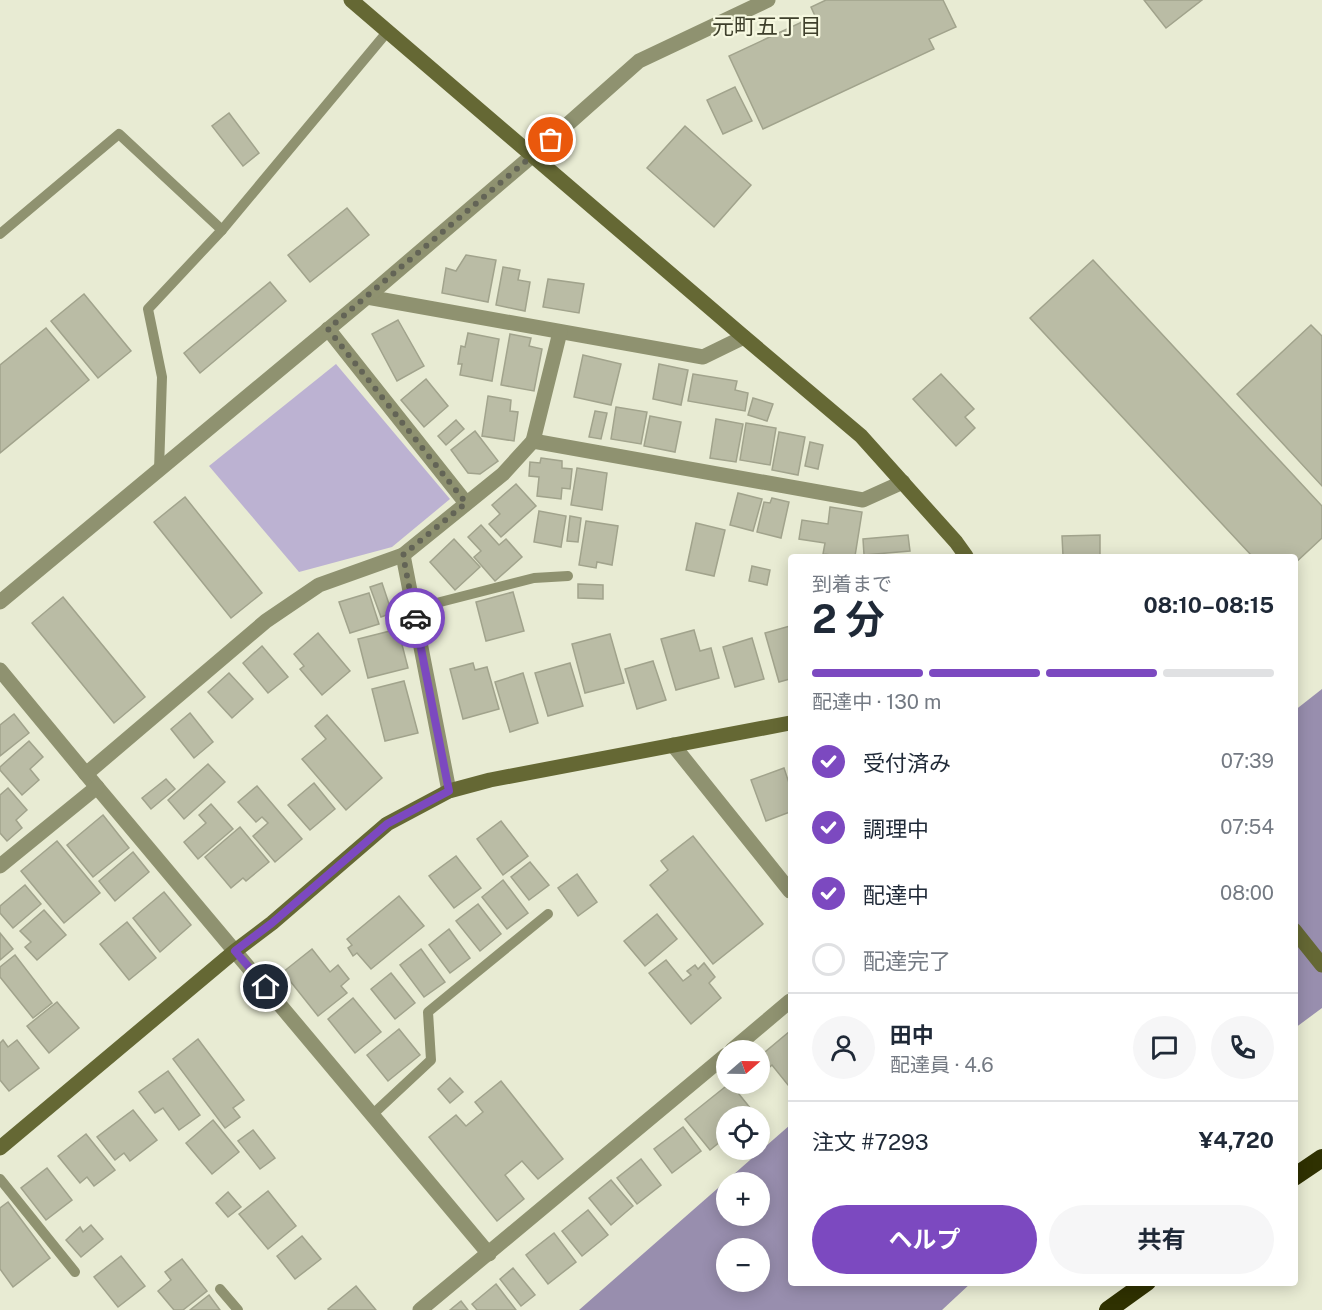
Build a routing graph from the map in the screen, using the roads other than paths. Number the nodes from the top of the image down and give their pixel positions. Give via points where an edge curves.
1 (351, 0) edge
2 (768, 0) edge
3 (388, 31) junction
4 (533, 155) junction
5 (222, 230) junction
6 (0, 234) edge
7 (367, 297) junction
8 (328, 329) junction
9 (560, 332) junction
10 (744, 338) junction
11 (533, 441) junction
12 (159, 470) junction
13 (903, 483) junction
14 (466, 503) junction
15 (965, 554) edge
16 (403, 555) junction
17 (568, 576) dead end
18 (0, 602) edge
19 (413, 609) junction
20 (0, 670) edge
21 (788, 723) edge
22 (673, 745) junction
23 (86, 774) junction
24 (97, 787) junction
25 (449, 791) junction
26 (0, 866) edge
27 (788, 889) edge
28 (548, 914) dead end
29 (1298, 935) edge
30 (235, 951) junction
31 (1322, 964) edge
32 (788, 1003) edge
33 (744, 1040) edge
34 (716, 1063) edge
35 (372, 1115) junction
36 (0, 1148) edge
37 (1322, 1158) edge
38 (1298, 1174) edge
39 (0, 1179) edge
40 (489, 1254) junction
41 (75, 1272) dead end
42 (1141, 1286) edge
43 (220, 1288) dead end
44 (238, 1310) edge
45 (420, 1310) edge
46 (1108, 1310) edge

1 - 3 street
2 - 4 street via 639,61
3 - 4 street
3 - 5 lane
4 - 7 street
4 - 10 street
5 - 6 lane via 119,134
5 - 12 lane via 148,309 162,377
7 - 8 street
7 - 9 street
8 - 12 street
8 - 14 street
9 - 10 street via 703,357
9 - 11 street
10 - 13 street via 861,436
11 - 13 street via 862,500
11 - 14 street via 503,474
12 - 18 street
13 - 15 street
14 - 16 street
16 - 19 street
16 - 23 street via 319,585 275,615
17 - 19 lane via 534,578
19 - 25 street
20 - 23 street
21 - 22 street
22 - 25 street
22 - 27 street
23 - 24 street
24 - 26 street
24 - 30 street
25 - 30 street via 387,824
28 - 35 lane via 428,1012 431,1060
29 - 31 street
30 - 35 street
30 - 36 street
32 - 33 street
34 - 40 street
35 - 40 street
37 - 38 highway
39 - 41 lane
40 - 45 street
42 - 46 highway
43 - 44 lane

